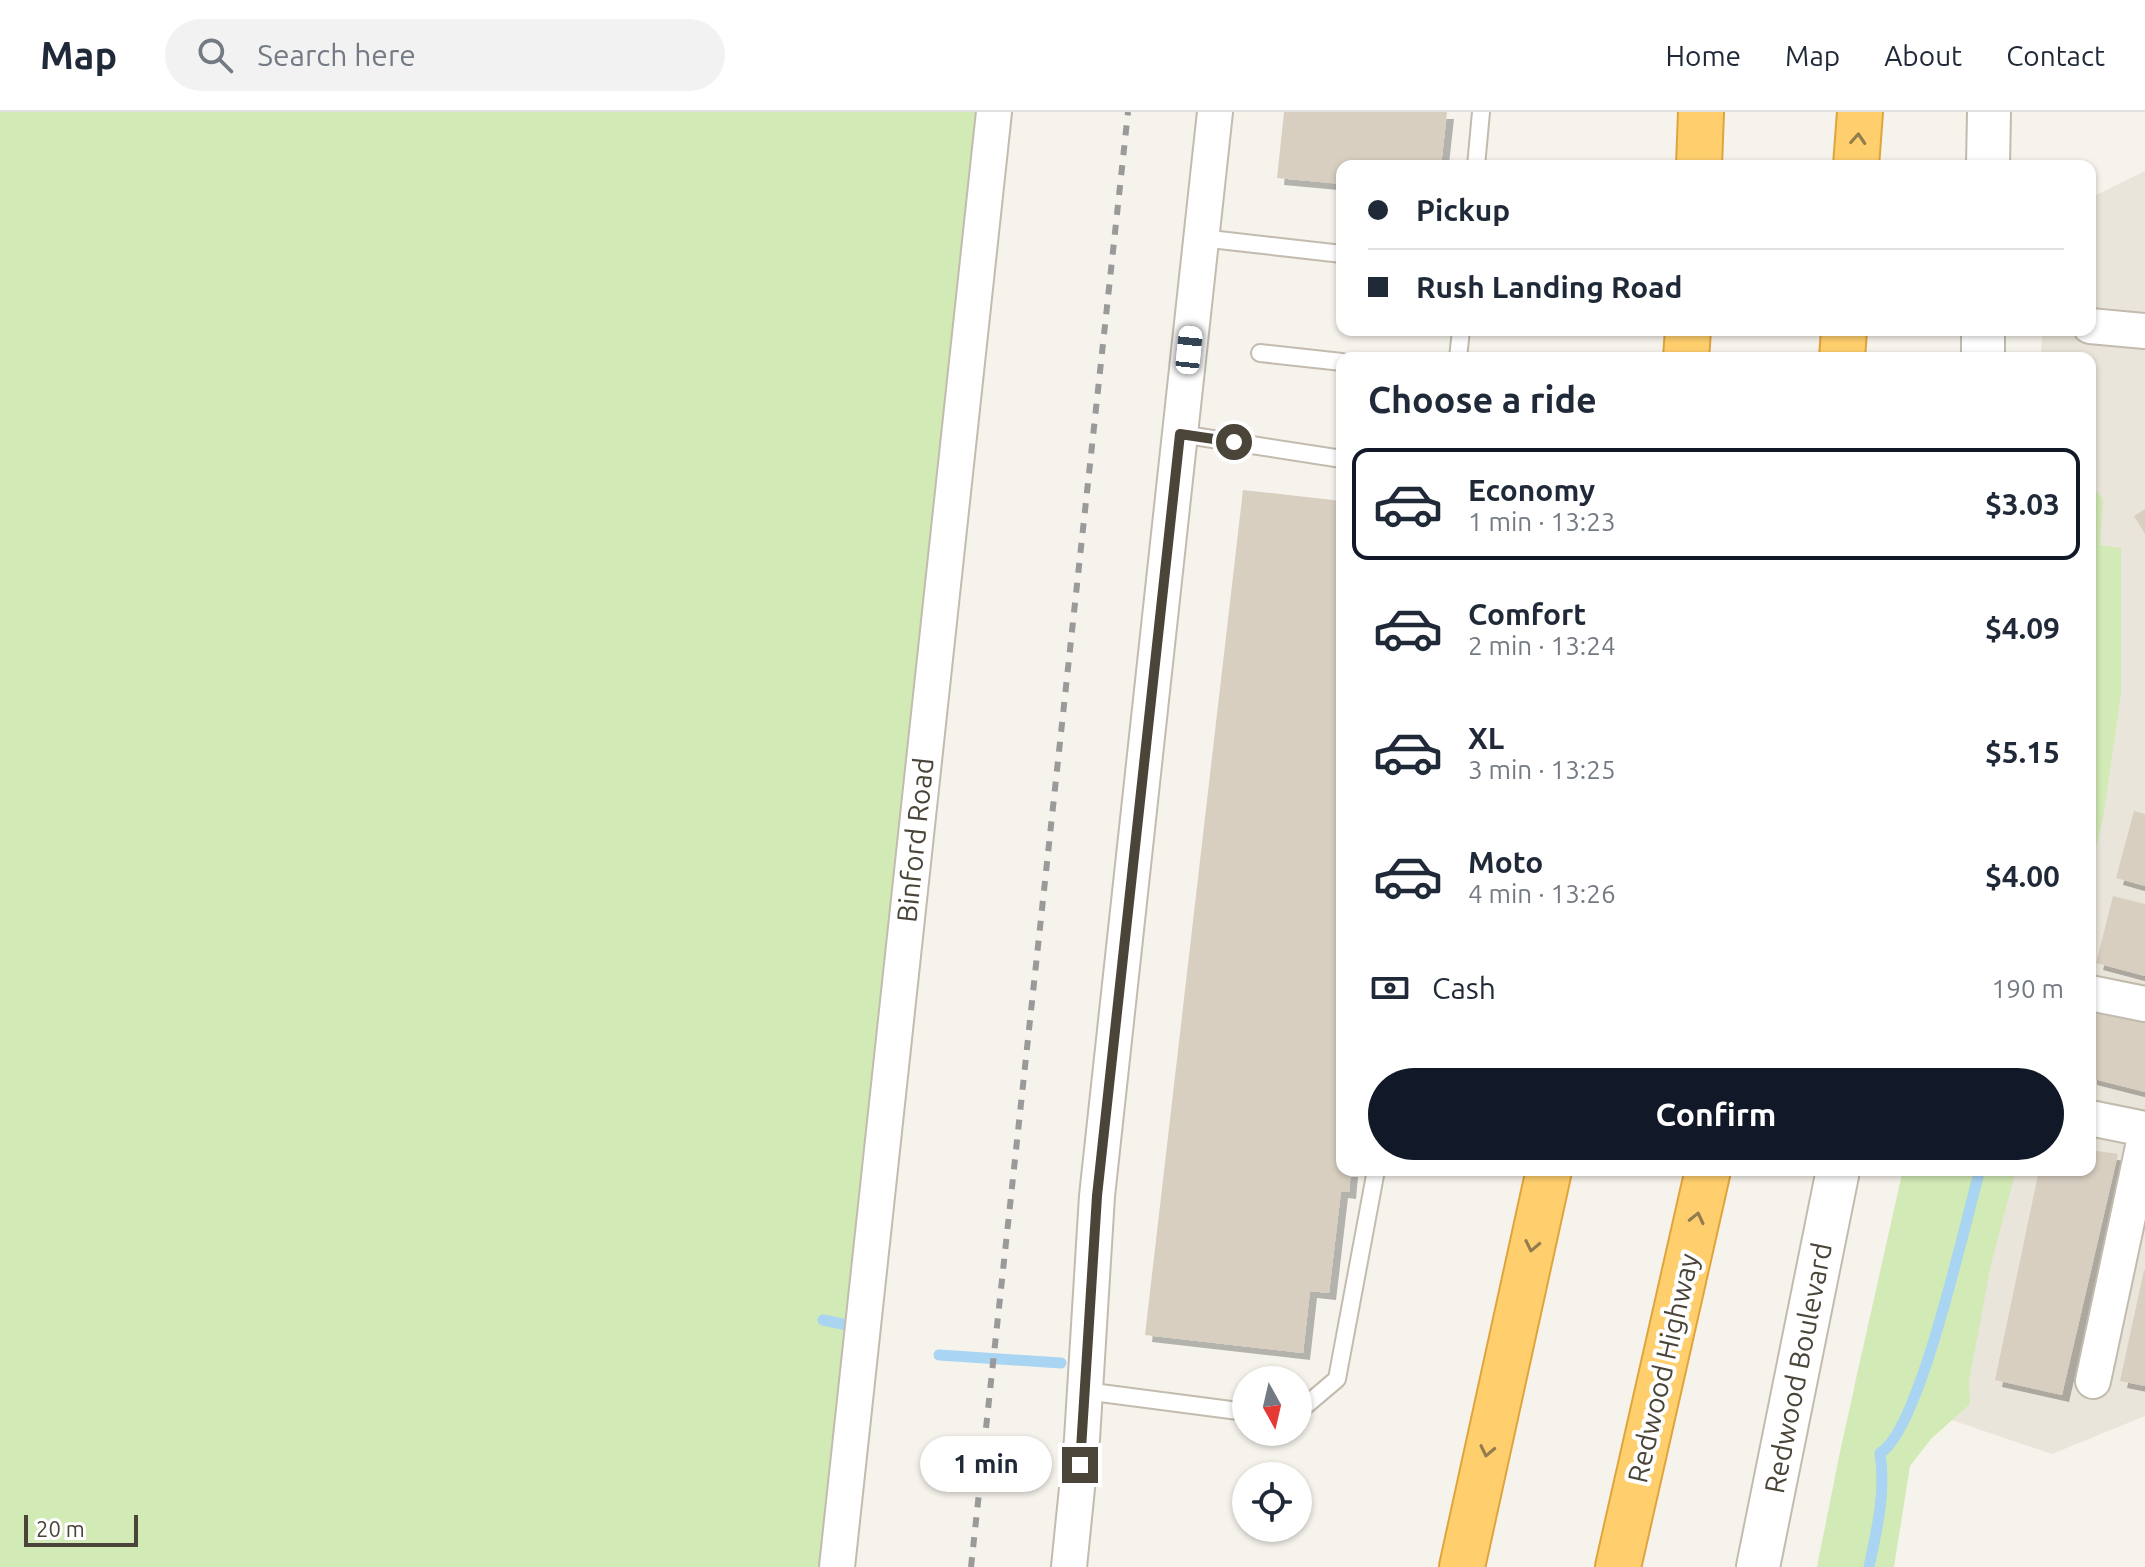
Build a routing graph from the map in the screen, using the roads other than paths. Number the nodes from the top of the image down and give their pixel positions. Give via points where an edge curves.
1 (994, 112) edge
2 (1215, 112) edge
3 (1481, 112) edge
4 (1701, 112) edge
5 (1860, 112) edge
6 (1989, 112) edge
7 (1477, 160) edge
8 (1699, 160) edge
9 (1856, 160) edge
10 (1988, 160) edge
11 (1201, 238) junction
12 (1336, 253) edge
13 (2096, 327) edge
14 (2145, 331) edge
15 (1260, 353) dead end
16 (1336, 361) edge
17 (1180, 434) junction
18 (1336, 458) edge
19 (2096, 994) edge
20 (2145, 1004) edge
21 (2096, 1119) edge
22 (2145, 1129) edge
23 (2145, 1137) edge
24 (1375, 1176) edge
25 (1548, 1176) edge
26 (1707, 1176) edge
27 (1837, 1176) edge
28 (2093, 1381) dead end
29 (1085, 1391) junction
30 (1312, 1400) edge
31 (1232, 1410) edge
32 (837, 1567) edge
33 (1069, 1567) edge
34 (1462, 1567) edge
35 (1618, 1567) edge
36 (1758, 1567) edge

1 - 32 street, Binford Road
2 - 11 street
3 - 7 lane
4 - 8 highway
9 -> 5 highway
6 - 10 street
11 - 12 lane
11 - 17 street
13 - 14 street
15 - 16 lane
17 - 18 lane
17 - 29 street via 1097,1196
19 - 20 street
21 - 22 street
23 - 28 street
24 - 30 lane via 1337,1379
25 -> 34 highway
35 -> 26 highway, Redwood Highway
27 - 36 street, Redwood Boulevard
29 - 31 lane
29 - 33 street

